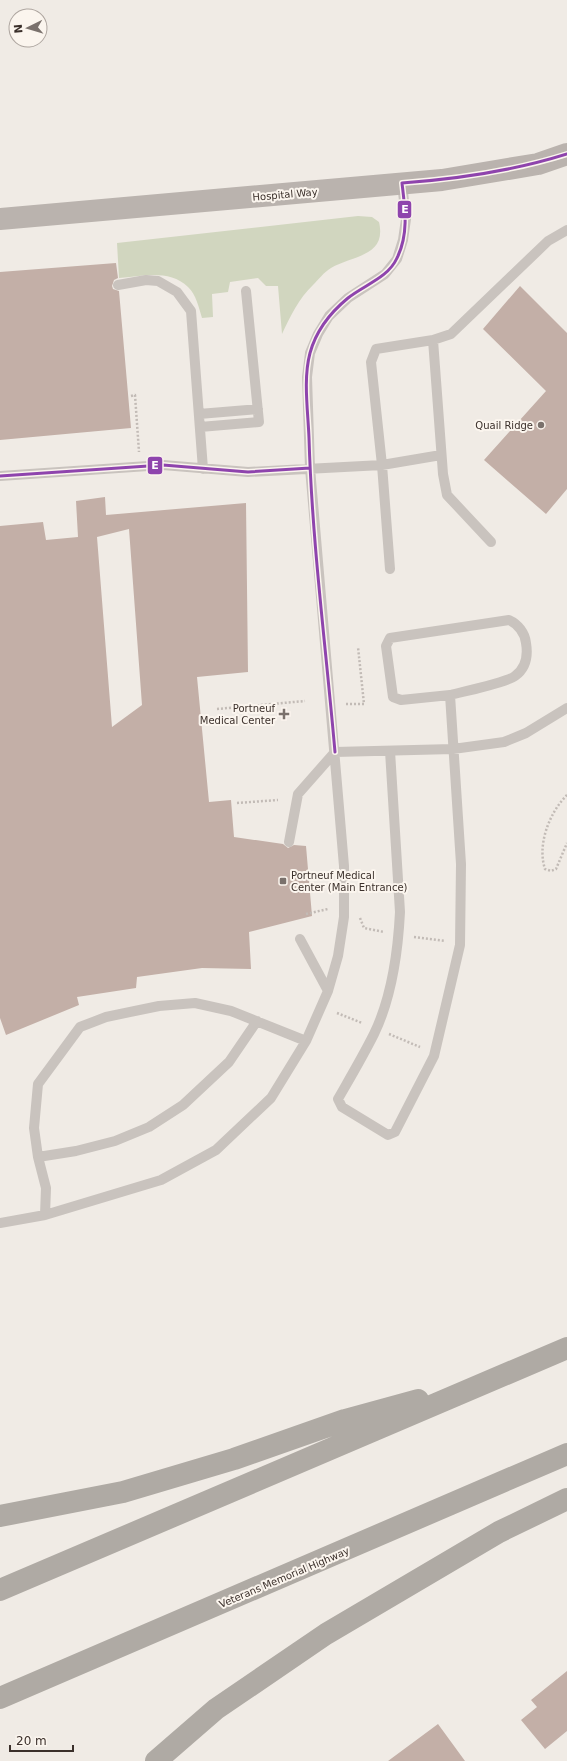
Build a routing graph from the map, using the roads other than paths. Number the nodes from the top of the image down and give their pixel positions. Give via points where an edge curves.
1 (567, 154) edge
2 (402, 183) junction
3 (0, 219) edge
4 (567, 230) edge
5 (118, 285) dead end
6 (246, 292) dead end
7 (433, 340) junction
8 (258, 409) junction
9 (199, 414) junction
10 (200, 427) junction
11 (442, 455) junction
12 (382, 465) junction
13 (310, 468) junction
14 (203, 469) junction
15 (0, 476) edge
16 (491, 542) dead end
17 (390, 569) dead end
18 (450, 695) junction
19 (567, 708) edge
20 (453, 749) junction
21 (390, 751) junction
22 (335, 752) junction
23 (289, 842) dead end
24 (300, 939) dead end
25 (328, 991) junction
26 (257, 1021) junction
27 (306, 1041) junction
28 (38, 1157) junction
29 (45, 1215) junction
30 (0, 1223) edge
31 (567, 1348) edge
32 (502, 1376) junction
33 (567, 1454) edge
34 (567, 1499) edge
35 (0, 1516) edge
36 (0, 1590) edge
37 (0, 1698) edge
38 (156, 1761) edge

1 - 2 street, Hospital Way via 538,164 491,173
2 - 3 street, Hospital Way
2 - 13 lane via 406,219 397,259 385,274 348,298 329,316 310,353 307,377
4 - 7 lane via 548,241 451,334
5 - 9 lane via 146,280 158,281 177,292 191,311
6 - 8 lane
7 - 11 lane
7 - 12 lane via 376,349 371,362
8 - 9 lane
8 - 10 lane via 259,422
9 - 10 lane
10 - 14 lane
11 - 12 lane
11 - 16 lane via 447,495
12 - 13 lane
12 - 17 lane
13 - 14 lane via 248,472
13 - 22 lane
14 - 15 lane via 163,465
18 - 18 lane via 401,700 392,697 386,646 390,638 508,620 516,623 526,638 528,653 524,666 515,677
18 - 20 lane
19 - 20 lane via 526,733 504,742
20 - 21 lane
20 - 21 lane via 461,864 460,944 434,1056 395,1132 388,1135 342,1107 338,1099 374,1033 390,988 399,934 400,912
21 - 22 lane
22 - 23 lane via 298,794
22 - 25 lane via 344,866 344,917 338,956
24 - 25 lane
25 - 27 lane
26 - 27 lane
26 - 28 lane via 229,1062 183,1105 149,1127 115,1141
26 - 28 lane via 231,1011 195,1003 159,1006 106,1016 80,1027 38,1084 34,1128
27 - 29 lane via 271,1098 216,1150 161,1180
28 - 29 lane via 46,1188
29 - 30 lane
31 - 32 highway
32 - 35 highway via 344,1420 234,1459 123,1492
32 - 36 highway
33 - 37 highway, Veterans Memorial Highway
34 - 38 highway via 499,1532 326,1634 216,1709

